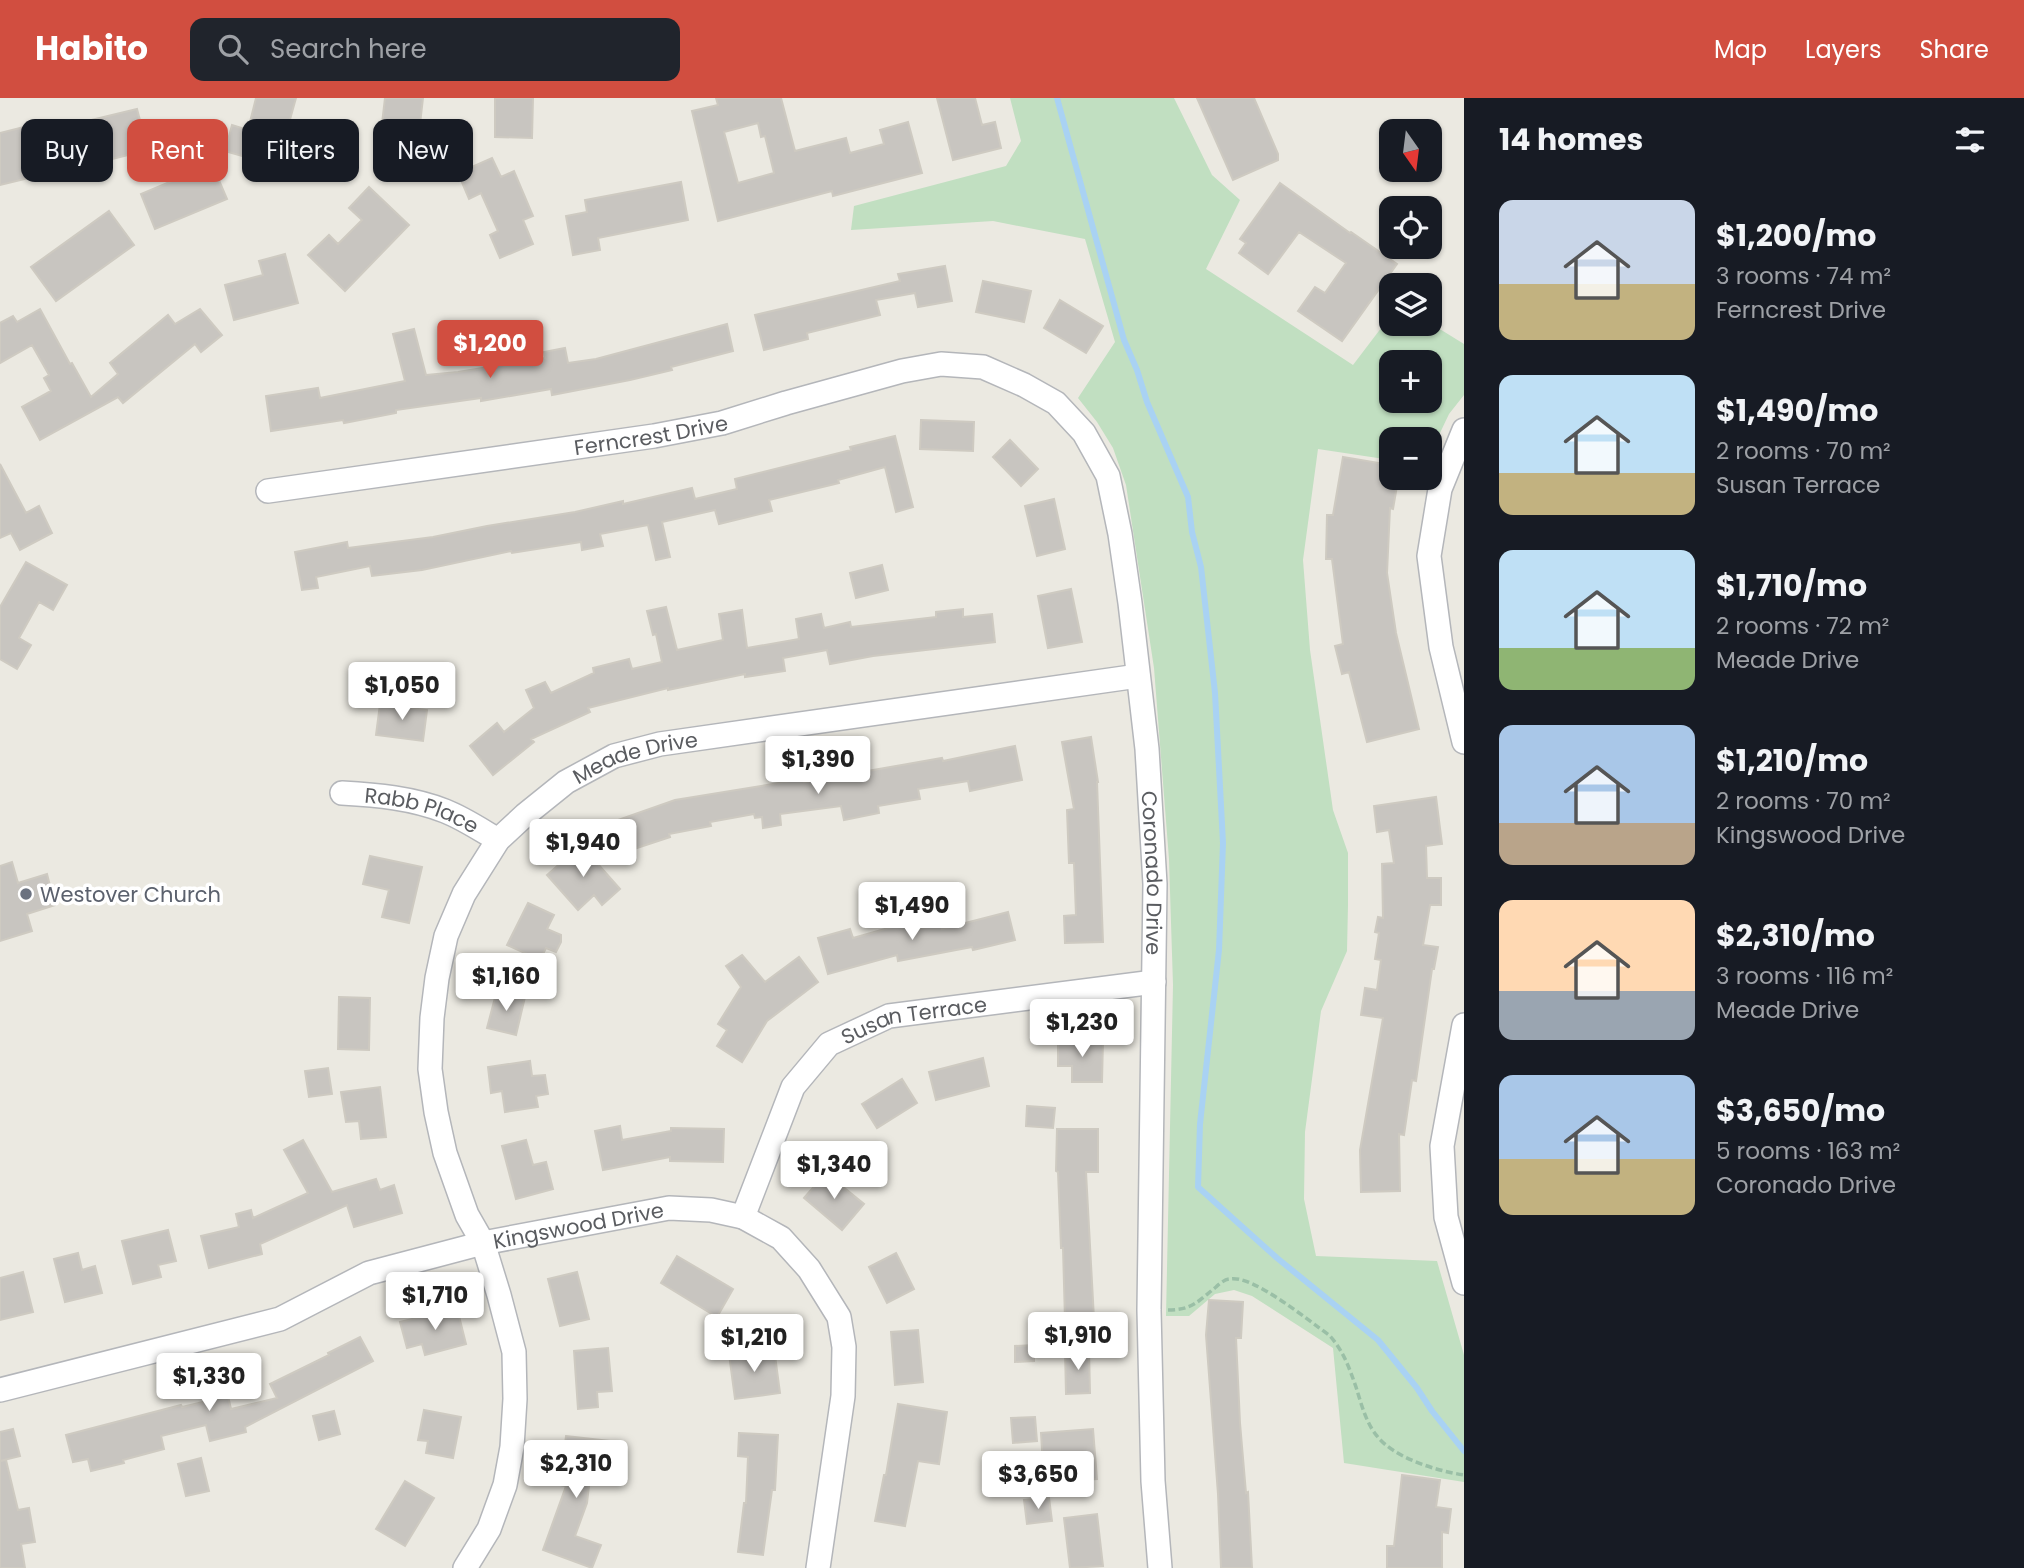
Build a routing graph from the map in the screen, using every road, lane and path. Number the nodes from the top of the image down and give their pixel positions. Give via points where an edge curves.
1 (1024, 385) joint
2 (1464, 430) edge
3 (268, 491) dead end
4 (1138, 676) junction
5 (1464, 742) edge
6 (342, 793) dead end
7 (498, 839) junction
8 (1154, 982) junction
9 (1464, 1026) edge
10 (1459, 1081) edge
11 (743, 1217) junction
12 (483, 1243) junction
13 (1464, 1283) edge
14 (1149, 1310) junction
15 (0, 1390) edge
16 (1464, 1475) edge
17 (465, 1568) edge
18 (818, 1568) edge
19 (1160, 1568) edge

1 - 3 street, Ferncrest Drive via 983,367 940,364 722,423 654,436
1 - 4 street, Coronado Drive via 1056,403 1084,433 1108,476
2 - 5 street via 1440,489 1429,556 1441,647
4 - 7 street, Meade Drive via 660,744 614,756 566,782
4 - 8 street, Coronado Drive via 1154,871
6 - 7 street, Rabb Place via 415,801 446,811
7 - 12 street, Meade Drive via 464,894 446,936 432,1018 430,1069 445,1153 467,1215
8 - 11 street, Susan Terrace via 889,1016 830,1044 793,1087
8 - 14 street, Coronado Drive
9 - 10 street
10 - 13 street via 1442,1146 1446,1217
11 - 12 street, Kingswood Drive via 670,1208
11 - 18 street, Kingswood Drive via 781,1238 809,1269 839,1317 843,1395
12 - 15 street, Kingswood Drive via 369,1273 280,1319
12 - 17 street, Meade Drive via 514,1352 515,1399 505,1485 489,1529
14 - 16 path via 1186,1309 1228,1279 1255,1283 1337,1343 1377,1437 1413,1461
14 - 19 street, Coronado Drive

